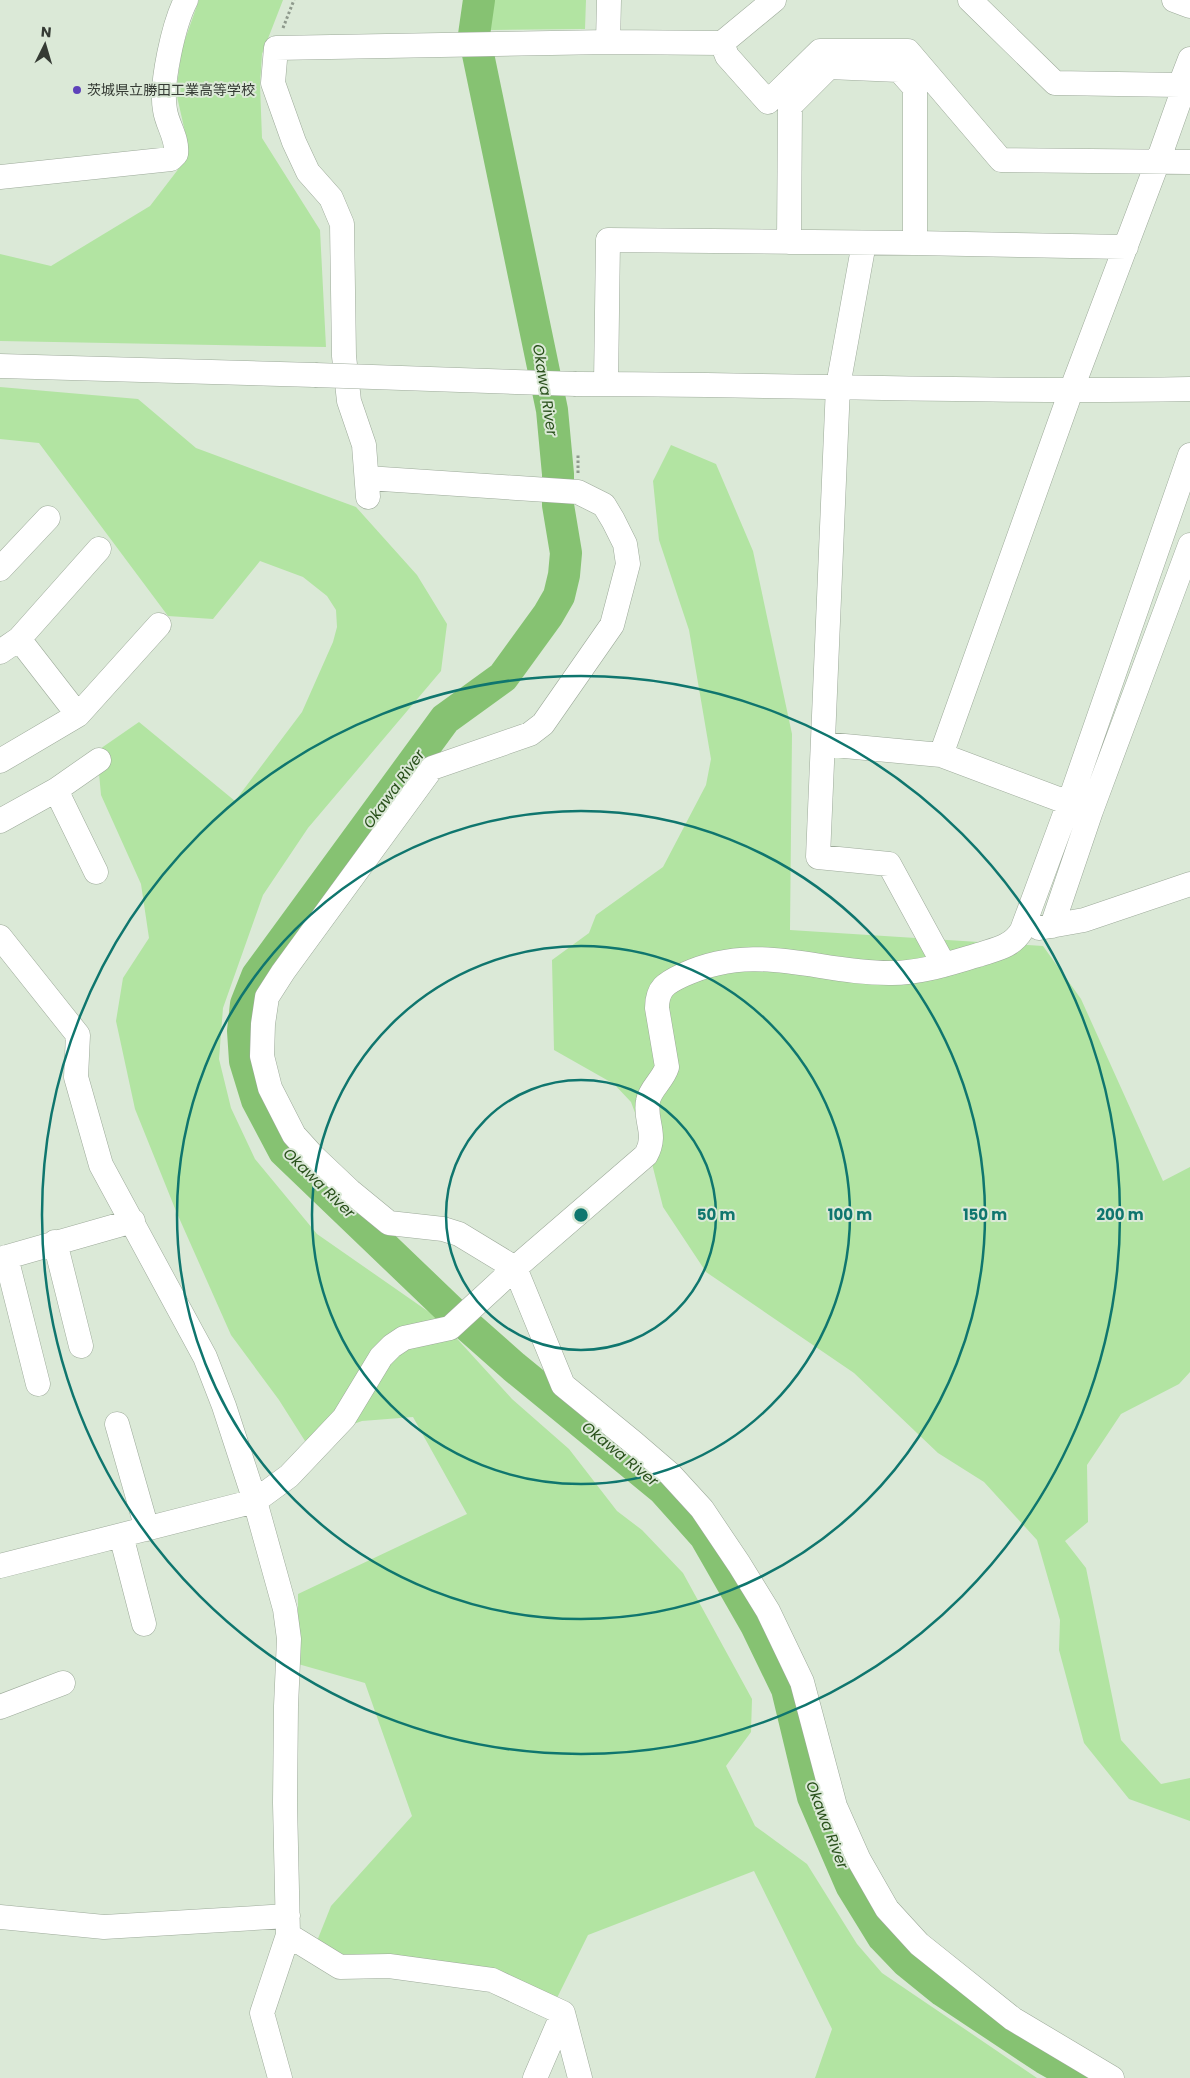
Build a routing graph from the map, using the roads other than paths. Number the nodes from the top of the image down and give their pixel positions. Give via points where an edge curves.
1 (186, 0) edge
2 (609, 0) edge
3 (774, 0) edge
4 (970, 0) edge
5 (1174, 0) edge
6 (1190, 6) edge
7 (608, 42) junction
8 (722, 43) junction
9 (1190, 59) edge
10 (1180, 84) junction
11 (1158, 162) junction
12 (1190, 162) edge
13 (0, 177) edge
14 (789, 242) junction
15 (864, 243) junction
16 (915, 243) junction
17 (1126, 247) junction
18 (0, 366) edge
19 (606, 384) junction
20 (838, 386) junction
21 (1190, 389) edge
22 (1072, 391) junction
23 (1190, 455) edge
24 (48, 518) dead end
25 (1190, 545) edge
26 (99, 549) dead end
27 (0, 569) edge
28 (159, 624) dead end
29 (6, 647) edge
30 (78, 715) junction
31 (823, 744) junction
32 (941, 755) junction
33 (99, 760) dead end
34 (0, 761) edge
35 (56, 790) junction
36 (1080, 807) junction
37 (0, 820) edge
38 (96, 872) dead end
39 (1190, 884) edge
40 (1052, 926) junction
41 (1022, 930) junction
42 (1, 942) edge
43 (944, 965) junction
44 (133, 1221) junction
45 (56, 1242) junction
46 (3, 1258) edge
47 (515, 1268) junction
48 (81, 1346) dead end
49 (38, 1384) dead end
50 (117, 1424) dead end
51 (255, 1501) junction
52 (147, 1529) junction
53 (121, 1535) junction
54 (0, 1566) edge
55 (144, 1624) dead end
56 (63, 1683) dead end
57 (0, 1707) edge
58 (0, 1917) edge
59 (288, 1926) junction
60 (563, 2013) junction
61 (280, 2078) edge
62 (535, 2078) edge
63 (580, 2078) edge
64 (1112, 2078) edge

1 - 13 street via 170,48 164,90 165,110 177,146 171,159
2 - 7 street
3 - 8 street
4 - 10 street via 1054,82
5 - 6 street
7 - 8 street
7 - 47 street via 276,48 273,83 308,172 330,198 342,224 344,356 349,401 364,445 368,487 578,492 604,505 625,544 628,564 612,626 543,724 530,734 432,768 267,996 262,1056 270,1088 294,1134 313,1156 389,1223 443,1229 458,1234
8 - 11 street via 727,56 768,102 820,51 908,50 1001,160
9 - 10 street
10 - 11 street via 1180,99
11 - 12 street
11 - 17 street
14 - 15 street
14 - 16 street via 790,106 828,67 899,70 916,88
14 - 19 street via 608,240
15 - 16 street
15 - 20 street
16 - 17 street
17 - 22 street
18 - 19 street, bridge
19 - 20 street
20 - 22 street
20 - 31 street
21 - 22 street
22 - 32 street
23 - 36 street
24 - 27 street
25 - 36 street
26 - 29 street
28 - 30 street
29 - 30 street
30 - 34 street
31 - 32 street
31 - 43 street via 818,858 889,864
32 - 36 street
33 - 35 street
35 - 37 street
35 - 38 street
36 - 40 street
36 - 41 street
39 - 40 street via 1084,920
40 - 41 street
41 - 43 street via 1016,940 998,949
42 - 44 street via 78,1036 76,1077 101,1164
43 - 47 street via 891,973 754,958 697,968 664,986 659,992 657,1008 667,1067 648,1099 650,1147 646,1154
44 - 45 street
44 - 51 street via 205,1357
45 - 46 street
45 - 48 street
46 - 49 street
47 - 51 street via 450,1328 404,1338 392,1346 344,1418 289,1476
47 - 64 street via 563,1385 670,1474 695,1502 768,1611 802,1682 835,1806 859,1860 887,1908 919,1944 1014,2019
50 - 52 street
51 - 52 street
51 - 59 street via 285,1609 289,1639 284,1803
52 - 53 street
53 - 54 street
53 - 55 street
56 - 57 street
58 - 59 street via 104,1927
59 - 60 street via 340,1968 389,1966 492,1980
59 - 61 street via 262,2013
60 - 62 street
60 - 63 street

